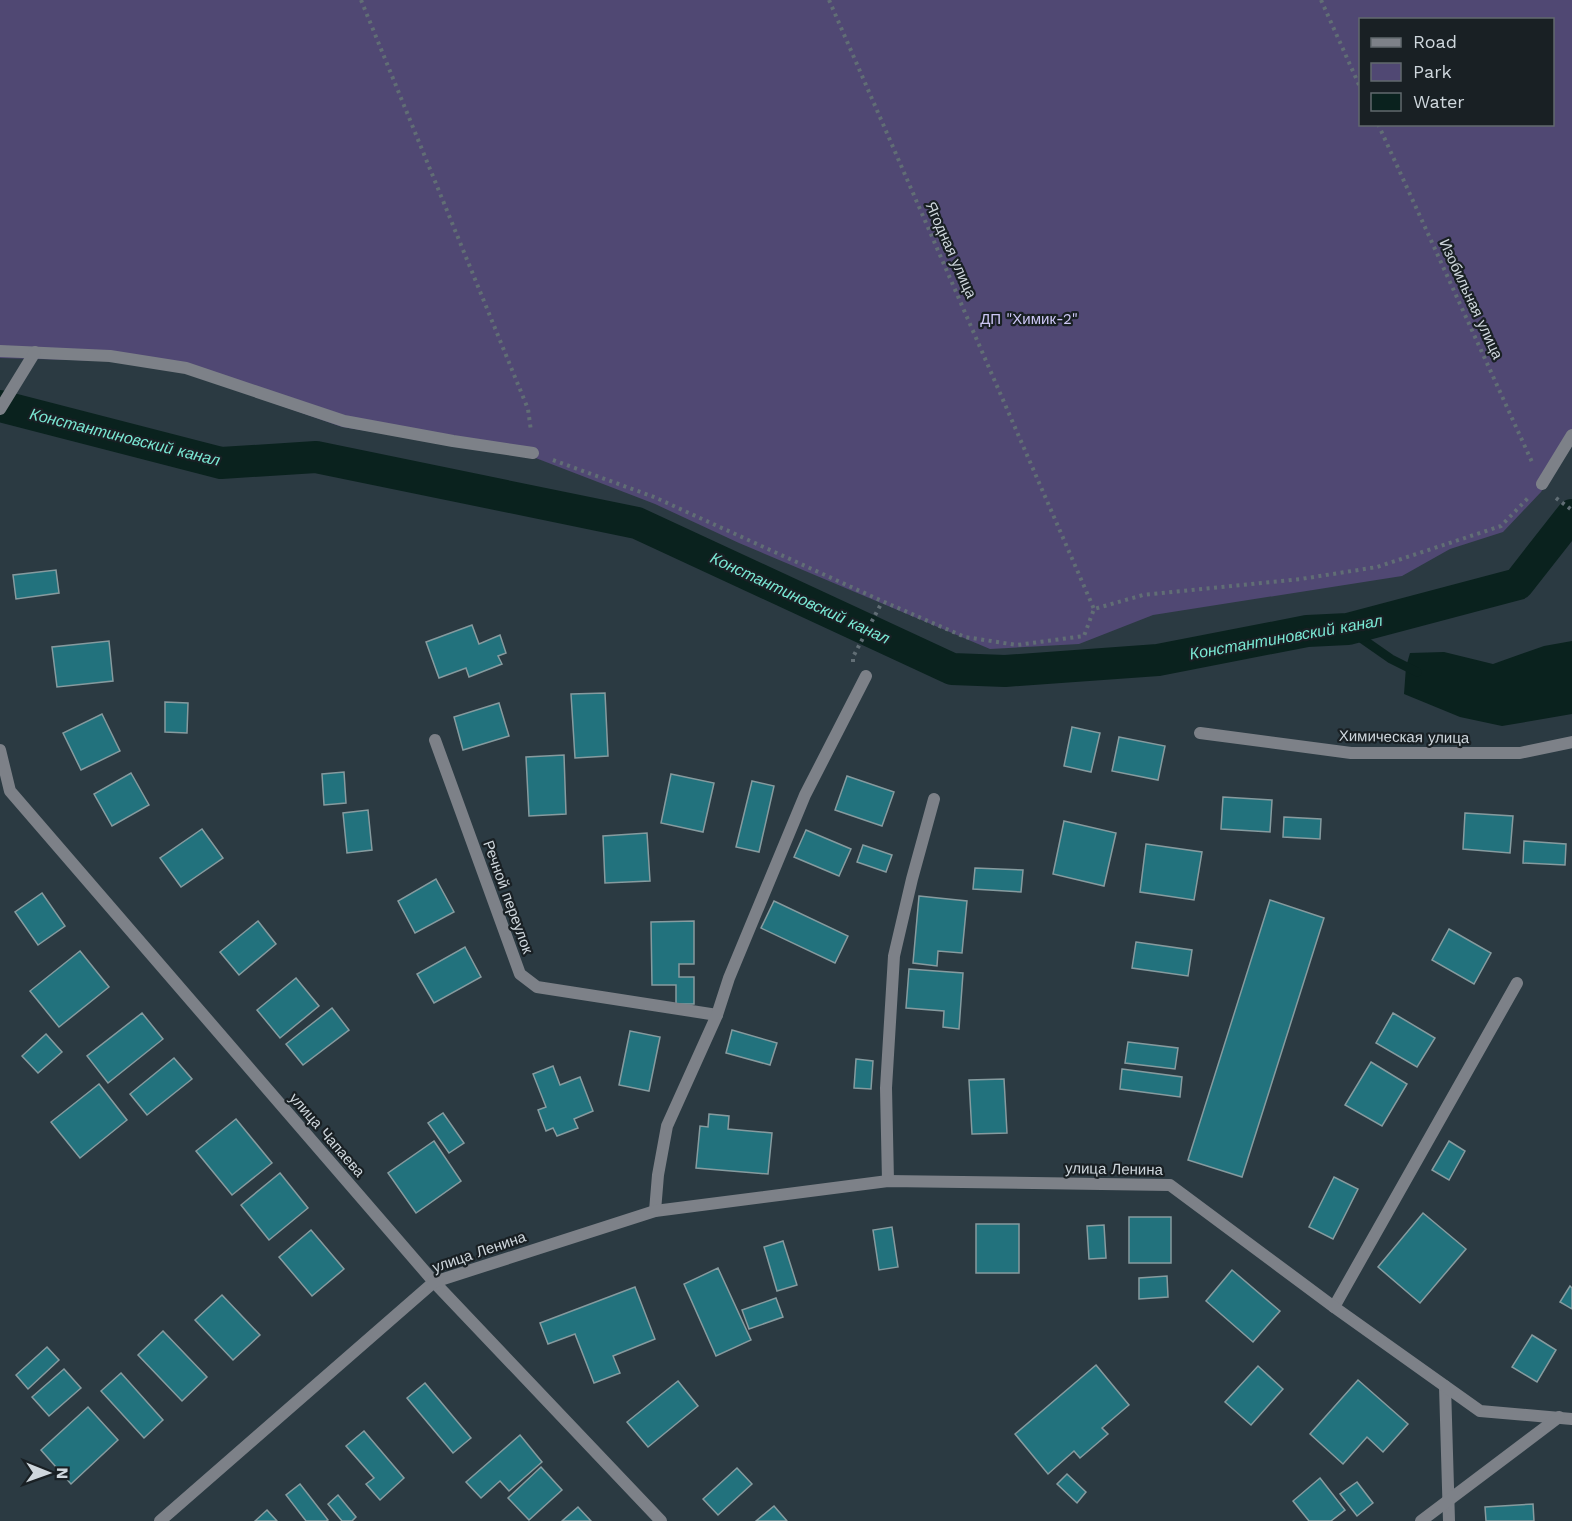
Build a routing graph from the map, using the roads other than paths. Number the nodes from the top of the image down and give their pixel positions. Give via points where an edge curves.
1 (0, 351) edge
2 (35, 352) junction
3 (0, 409) edge
4 (1572, 435) edge
5 (533, 453) road end
6 (1542, 484) road end
7 (866, 676) dead end
8 (1200, 733) dead end
9 (435, 740) dead end
10 (1572, 742) edge
11 (0, 750) edge
12 (5, 794) edge
13 (934, 799) dead end
14 (1516, 983) dead end
15 (717, 1015) junction
16 (888, 1181) junction
17 (655, 1211) junction
18 (434, 1282) junction
19 (1334, 1307) junction
20 (1445, 1386) junction
21 (1566, 1418) edge
22 (1448, 1501) junction
23 (160, 1521) edge
24 (661, 1521) edge
25 (1421, 1521) edge
26 (1449, 1521) edge

1 - 2 street
2 - 3 street
2 - 5 street via 110,356 186,368 344,421
4 - 6 street
7 - 15 street via 805,795
8 - 10 street, Химическая улица via 1351,753 1520,753
9 - 15 street, Речной переулок via 520,974 537,987
11 - 12 street, улица Чапаева
12 - 18 street, улица Чапаева
13 - 16 street via 894,956 886,1088
14 - 19 street
15 - 17 street via 667,1126
16 - 17 street, улица Ленина
16 - 19 street, улица Ленина via 1170,1185
17 - 18 street, улица Ленина
18 - 23 street, улица Ленина
18 - 24 street, улица Чапаева
19 - 20 street, улица Ленина
20 - 21 street, улица Ленина via 1480,1411
20 - 22 street
21 - 22 street
22 - 25 street
22 - 26 street

